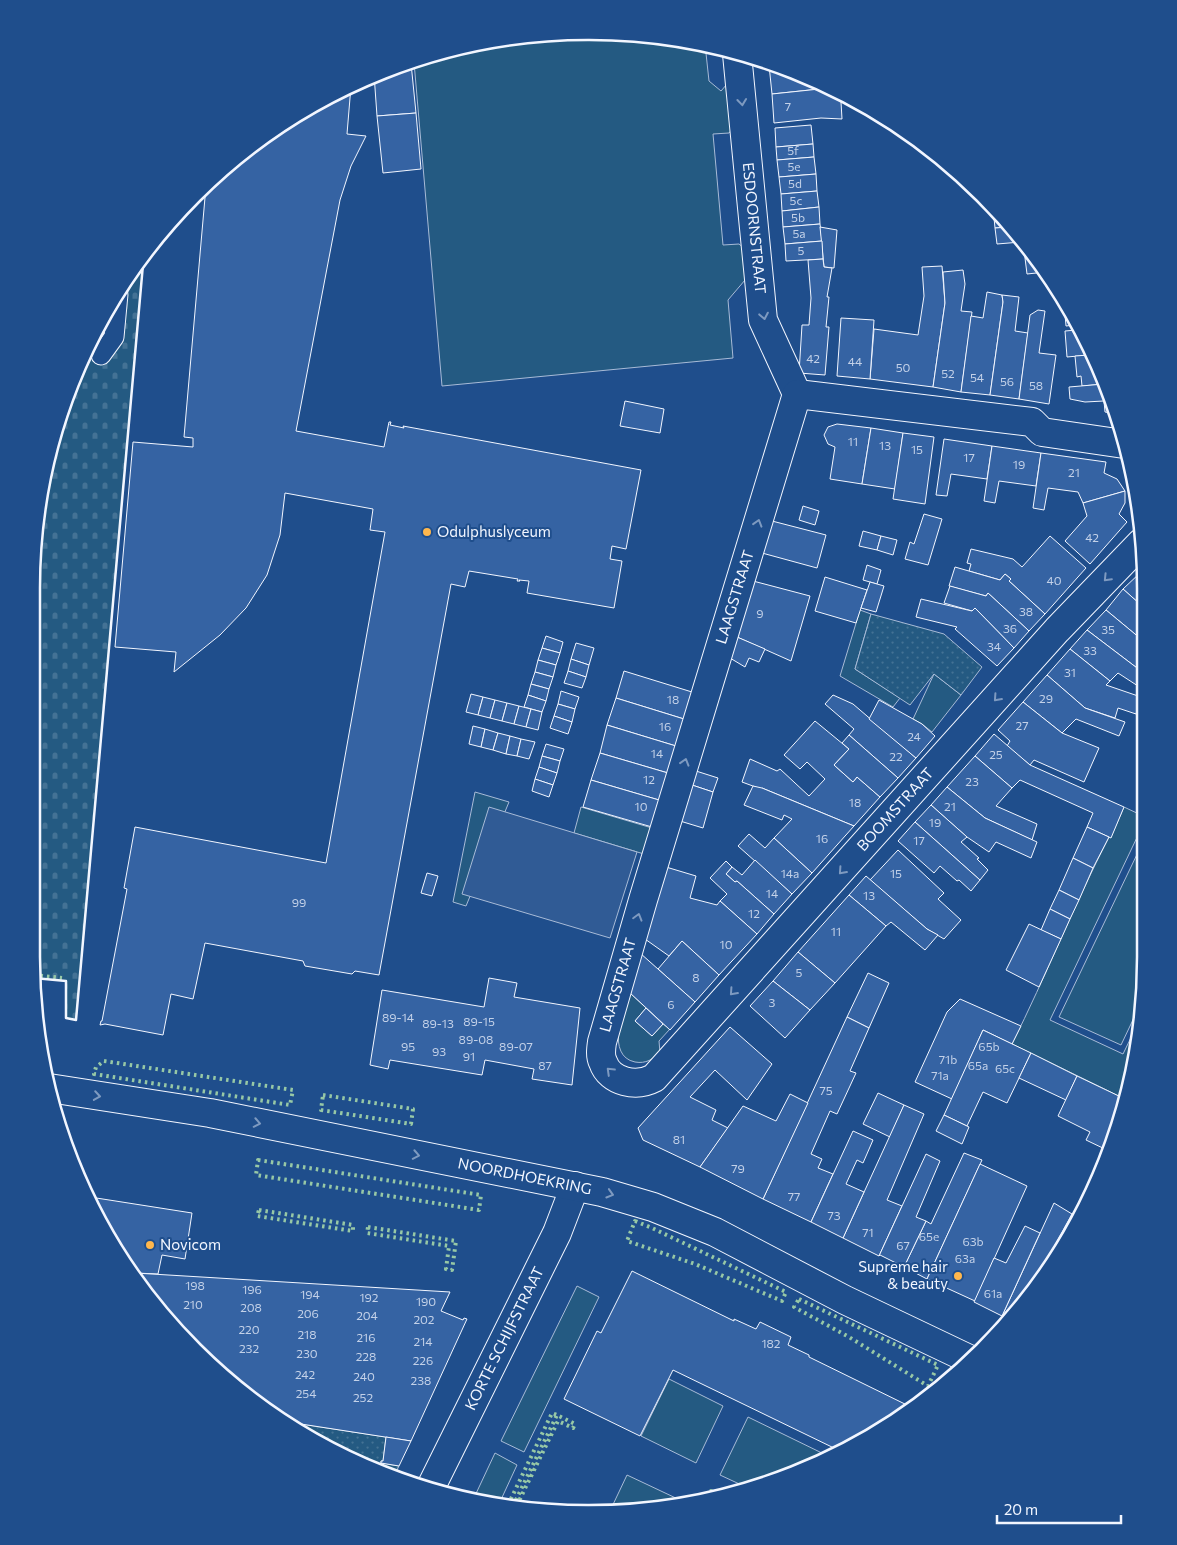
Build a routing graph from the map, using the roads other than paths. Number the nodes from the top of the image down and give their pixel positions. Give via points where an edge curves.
1 (738, 61) edge
2 (117, 308) edge
3 (101, 355) dead end
4 (797, 394) junction
5 (1117, 443) edge
6 (1136, 549) edge
7 (654, 1078) joint
8 (57, 1089) edge
9 (575, 1186) junction
10 (960, 1359) edge
11 (433, 1482) edge

1 -> 4 street, ESDOORNSTRAAT via 763,320
2 - 3 lane via 114,337
4 - 5 street via 1032,422 1042,432
7 -> 4 street, LAAGSTRAAT via 637,1084 614,1076 602,1062 602,1042
6 -> 7 street, BOOMSTRAAT via 1058,630
8 -> 9 street, NOORDHOEKRING via 210,1114
9 -> 10 street, NOORDHOEKRING via 653,1207 715,1232
9 - 11 street, KORTE SCHIJFSTRAAT via 557,1233

